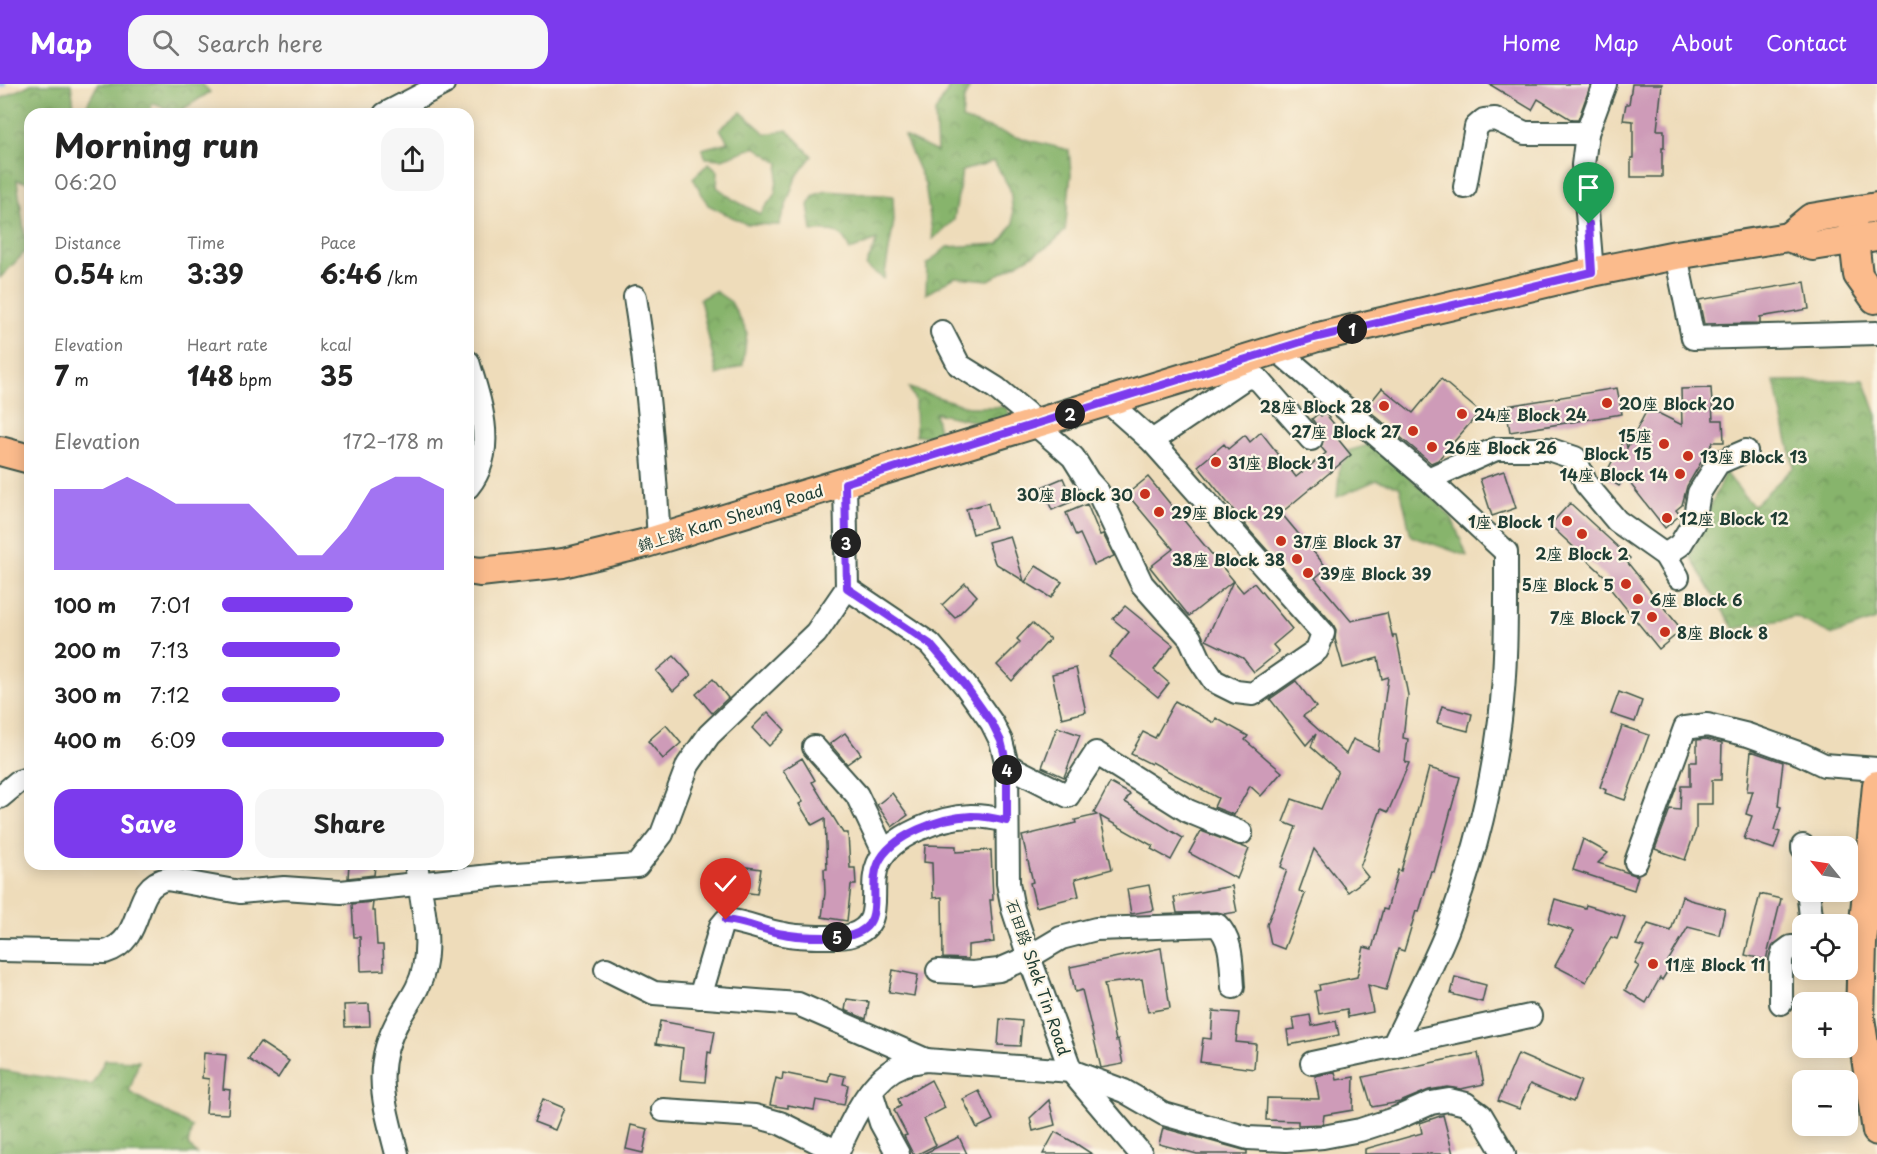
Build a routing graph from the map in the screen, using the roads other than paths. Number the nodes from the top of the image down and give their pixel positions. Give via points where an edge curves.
1 (443, 84) edge
2 (1605, 84) edge
3 (397, 108) edge
4 (1587, 133) junction
5 (1466, 187) dead end
6 (1868, 222) edge
7 (1676, 255) junction
8 (1592, 272) junction
9 (635, 297) dead end
10 (1876, 301) edge
11 (942, 332) dead end
12 (1877, 333) edge
13 (1277, 350) junction
14 (474, 381) edge
15 (1108, 402) junction
16 (1036, 425) junction
17 (1311, 439) dead end
18 (1152, 441) junction
19 (0, 451) edge
20 (1746, 451) dead end
21 (24, 457) edge
22 (474, 477) edge
23 (1428, 479) junction
24 (845, 483) junction
25 (658, 539) junction
26 (1665, 555) junction
27 (474, 571) edge
28 (1678, 577) dead end
29 (847, 588) junction
30 (814, 747) dead end
31 (1007, 765) junction
32 (1877, 769) edge
33 (24, 780) edge
34 (1877, 785) edge
35 (0, 797) edge
36 (1007, 821) junction
37 (1241, 833) dead end
38 (884, 852) junction
39 (1636, 862) dead end
40 (418, 874) edge
41 (1858, 922) edge
42 (1792, 947) edge
43 (0, 950) edge
44 (1029, 957) junction
45 (606, 969) dead end
46 (938, 971) dead end
47 (1857, 980) edge
48 (1233, 987) dead end
49 (700, 997) junction
50 (1781, 1003) dead end
51 (1530, 1016) dead end
52 (1393, 1046) junction
53 (926, 1060) junction
54 (1312, 1063) dead end
55 (1071, 1071) junction
56 (871, 1091) junction
57 (663, 1110) dead end
58 (1877, 1131) edge
59 (1246, 1146) edge
60 (838, 1153) edge
61 (397, 1154) edge
62 (898, 1154) edge
63 (1141, 1154) edge
64 (1504, 1154) edge

1 - 3 street
2 - 4 street
4 - 5 street via 1525,133 1495,119 1484,120 1476,127
4 - 8 street via 1583,165
6 - 7 main road, 錦上路 Kam Sheung Road via 1811,218 1788,237
6 - 10 main road via 1858,275
7 - 8 main road, 錦上路 Kam Sheung Road
7 - 12 street via 1693,338
8 - 13 main road, 錦上路 Kam Sheung Road
9 - 25 street via 654,446
11 - 16 street via 959,365 996,388
13 - 15 main road, 錦上路 Kam Sheung Road
13 - 23 street
14 - 22 street via 485,450
15 - 16 main road, 錦上路 Kam Sheung Road
15 - 18 street
16 - 18 street via 1073,457 1098,492 1142,584 1190,638 1214,681 1236,692 1253,694 1317,650 1323,633
16 - 24 main road, 錦上路 Kam Sheung Road
17 - 18 street via 1254,377 1245,378
19 - 21 main road
20 - 26 street via 1718,463 1699,493 1694,522 1680,545
23 - 26 street via 1496,448 1548,449 1575,458 1586,484 1617,521
23 - 52 street via 1506,552 1504,674 1494,762 1474,848 1446,932
24 - 25 main road, 錦上路 Kam Sheung Road
24 - 29 street
25 - 27 main road, 錦上路 Kam Sheung Road via 563,563
26 - 28 street
29 - 31 street, 石田路 Shek Tin Road via 930,644 992,723
29 - 40 street via 816,633 709,735 688,765 662,834 637,866 500,875
30 - 38 street via 857,795
31 - 36 street, 石田路 Shek Tin Road
31 - 37 street via 1068,796 1096,753 1188,811
32 - 39 street via 1824,765 1748,735 1707,725 1684,728
33 - 35 street
34 - 41 main road
36 - 38 street via 987,816 950,819 906,835
36 - 44 street, 石田路 Shek Tin Road via 1008,883
38 - 49 street via 875,872 875,906 866,927 850,936 814,937 784,935 726,920
40 - 43 street via 341,892 284,888 240,892 178,880 158,881 147,891 130,935 115,949
40 - 61 street via 427,941 425,966 415,994 388,1042 382,1067 381,1086
42 - 50 street via 1781,960
44 - 46 street via 999,970
44 - 48 street via 1061,938 1096,929 1217,925 1226,933
44 - 55 street, 石田路 Shek Tin Road
45 - 49 street via 654,993
47 - 58 main road
49 - 53 street via 798,1004
51 - 52 street
52 - 54 street
53 - 55 street
53 - 56 street via 891,1071
55 - 59 street
55 - 63 street, 石田路 Shek Tin Road
56 - 60 street via 851,1122
56 - 62 street via 881,1123
57 - 60 street via 754,1116 780,1123
59 - 64 street via 1342,1133 1449,1100 1466,1104 1481,1115

